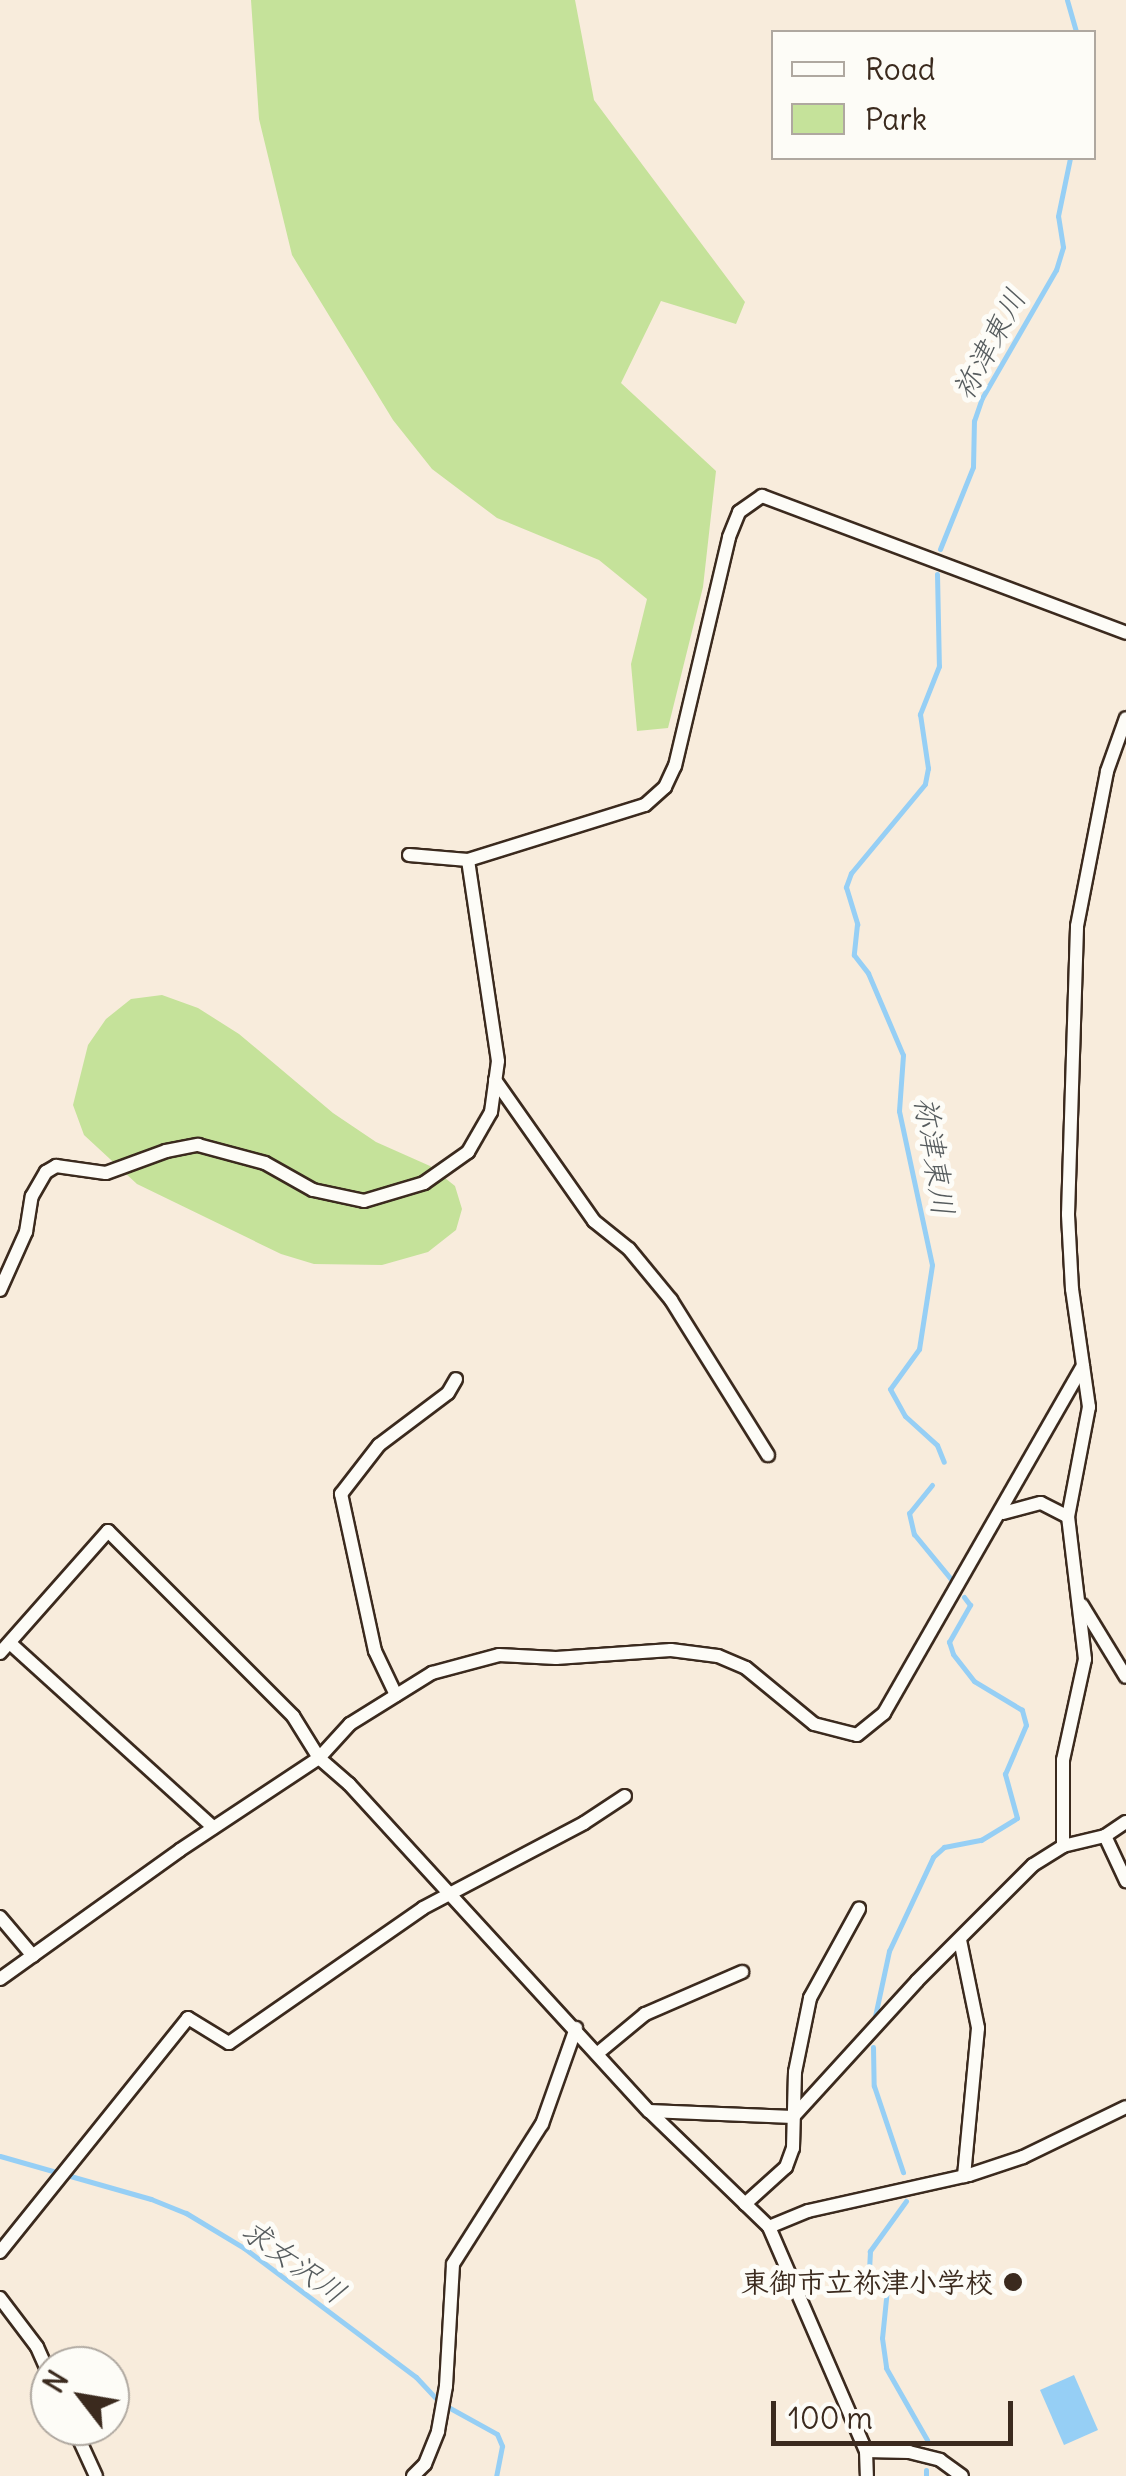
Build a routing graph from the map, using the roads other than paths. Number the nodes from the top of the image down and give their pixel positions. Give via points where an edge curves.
1 (1126, 633) edge
2 (1126, 718) edge
3 (409, 856) dead end
4 (468, 860) junction
5 (495, 1080) junction
6 (0, 1290) edge
7 (1083, 1366) junction
8 (456, 1380) dead end
9 (768, 1455) dead end
10 (1002, 1512) junction
11 (1068, 1517) junction
12 (1082, 1605) junction
13 (5, 1648) edge
14 (1126, 1676) edge
15 (396, 1695) junction
16 (319, 1758) junction
17 (624, 1796) dead end
18 (1126, 1822) edge
19 (214, 1827) junction
20 (1105, 1836) junction
21 (1063, 1846) junction
22 (1126, 1880) edge
23 (448, 1894) junction
24 (860, 1909) dead end
25 (0, 1917) edge
26 (960, 1940) junction
27 (33, 1956) junction
28 (742, 1972) dead end
29 (0, 1979) edge
30 (576, 2028) junction
31 (598, 2053) junction
32 (1126, 2107) edge
33 (649, 2112) junction
34 (794, 2117) junction
35 (964, 2176) junction
36 (744, 2204) junction
37 (769, 2227) junction
38 (0, 2252) edge
39 (0, 2298) edge
40 (36, 2346) edge
41 (82, 2446) edge
42 (866, 2451) junction
43 (96, 2476) edge
44 (413, 2476) edge
45 (866, 2476) edge
46 (962, 2476) edge

1 - 4 street via 762,496 739,512 729,537 665,787 645,805
2 - 7 street via 1107,772 1078,926 1068,1214
3 - 4 street
4 - 5 street via 498,1061
5 - 6 street via 491,1112 468,1152 424,1184 391,1196 350,1200 313,1190 265,1163 198,1144 106,1173 56,1166 32,1196 26,1232
5 - 9 street via 594,1221 629,1249 671,1300
7 - 10 street
7 - 11 street via 1089,1407
8 - 15 street via 379,1445 341,1494 376,1651
10 - 11 street via 1041,1503
10 - 15 street via 884,1713 857,1735 814,1724 746,1668 718,1656 671,1650 556,1658 500,1654 432,1673
11 - 12 street
12 - 14 street
12 - 21 street via 1086,1659 1063,1760
13 - 16 street via 108,1530 293,1716
13 - 19 street
15 - 16 street via 350,1724
16 - 19 street
16 - 23 street
17 - 23 street
18 - 20 street
19 - 27 street
20 - 21 street
20 - 22 street
21 - 26 street via 1032,1865
23 - 30 street
23 - 38 street via 229,2043 188,2018
24 - 34 street via 810,1998 794,2072
25 - 27 street
26 - 34 street
26 - 35 street via 978,2028
27 - 29 street
28 - 31 street via 646,2014
30 - 31 street
30 - 44 street via 542,2124 453,2264 438,2431
31 - 33 street
32 - 35 street via 1023,2158
33 - 34 street
33 - 36 street
34 - 36 street via 786,2167
35 - 37 street via 808,2211
36 - 37 street
37 - 42 street
39 - 40 street
41 - 43 street
42 - 45 street
42 - 46 street via 940,2460

